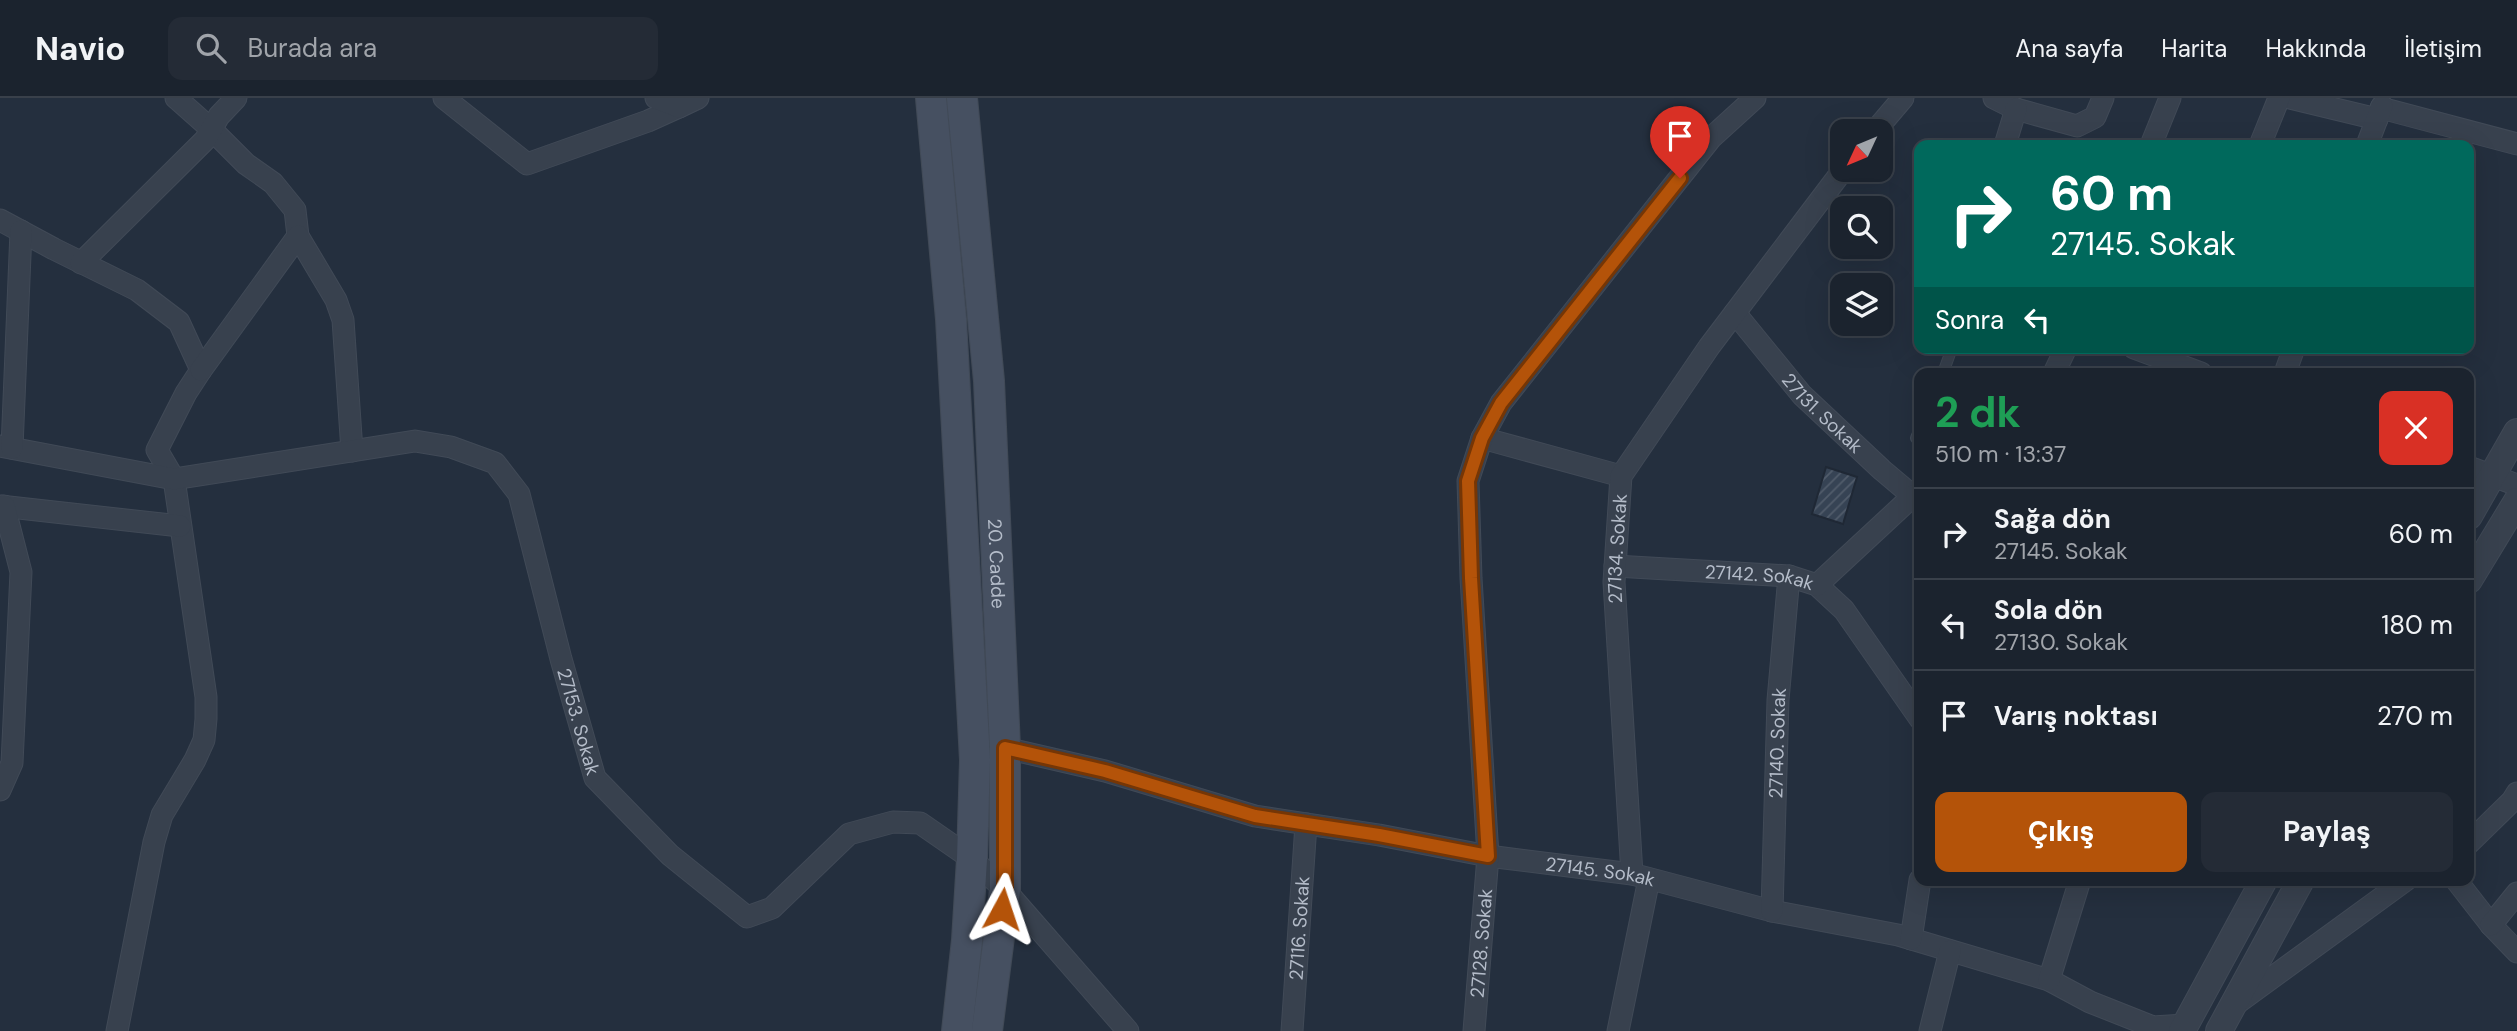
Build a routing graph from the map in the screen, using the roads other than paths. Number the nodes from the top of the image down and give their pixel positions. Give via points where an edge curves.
1 (176, 98) edge
2 (236, 98) edge
3 (444, 98) edge
4 (656, 98) edge
5 (932, 98) edge
6 (962, 98) edge
7 (1755, 98) edge
8 (1903, 98) edge
9 (1994, 98) edge
10 (2103, 98) edge
11 (2170, 98) edge
12 (2279, 98) edge
13 (2290, 98) edge
14 (688, 102) edge
15 (2381, 108) edge
16 (2017, 109) junction
17 (1885, 119) edge
18 (211, 129) junction
19 (2007, 140) edge
20 (2153, 140) edge
21 (2262, 140) edge
22 (2369, 140) edge
23 (2517, 144) edge
24 (1834, 182) edge
25 (0, 220) edge
26 (21, 231) junction
27 (298, 236) junction
28 (81, 263) junction
29 (1735, 313) junction
30 (2178, 356) edge
31 (2142, 358) edge
32 (2194, 368) edge
33 (201, 370) junction
34 (2517, 432) edge
35 (1482, 438) junction
36 (6, 447) edge
37 (352, 451) junction
38 (2481, 471) edge
39 (1621, 476) junction
40 (174, 479) junction
41 (2517, 485) edge
42 (1914, 497) edge
43 (2474, 497) edge
44 (1914, 501) edge
45 (2517, 501) edge
46 (2, 506) edge
47 (180, 526) junction
48 (1615, 566) junction
49 (2474, 572) edge
50 (1789, 576) junction
51 (1817, 585) junction
52 (1914, 710) edge
53 (1005, 748) junction
54 (0, 790) edge
55 (2517, 793) edge
56 (1307, 824) junction
57 (2474, 838) edge
58 (1488, 856) junction
59 (972, 859) junction
60 (1640, 876) junction
61 (1919, 886) edge
62 (2078, 886) edge
63 (2257, 886) edge
64 (2298, 886) edge
65 (2398, 886) edge
66 (2461, 886) edge
67 (1005, 890) junction
68 (2517, 892) edge
69 (1772, 911) junction
70 (2491, 925) junction
71 (1911, 939) junction
72 (1950, 951) junction
73 (2517, 952) edge
74 (2049, 980) junction
75 (2231, 1007) junction
76 (2184, 1028) edge
77 (117, 1031) edge
78 (957, 1031) edge
79 (986, 1031) edge
80 (1129, 1031) edge
81 (1292, 1031) edge
82 (1474, 1031) edge
83 (1618, 1031) edge
84 (1930, 1031) edge
85 (2219, 1031) edge

1 - 18 street
2 - 18 street
3 - 14 street via 527,164
4 - 14 street
5 - 59 main road via 964,548 975,760
6 - 53 main road, 20. Cadde via 989,381
7 - 35 street, 27128. Sokak via 1711,138 1501,403
8 - 17 street
9 - 16 street
10 - 16 street via 2095,117 2077,126
11 - 20 street
12 - 21 street
13 - 15 street
15 - 22 street
15 - 23 street
16 - 19 street
18 - 27 street via 288,201 295,210
18 - 28 street
24 - 29 street, 27134. Sokak
25 - 26 street
26 - 28 street
26 - 36 street
27 - 33 street
27 - 37 street via 337,300 343,320
28 - 33 street via 137,290 179,322
29 - 39 street, 27134. Sokak
29 - 42 street, 27131. Sokak via 1802,395
30 - 31 street
30 - 32 street
33 - 40 street via 157,450
34 - 38 street
35 - 39 street
35 - 58 street, 27128. Sokak via 1468,481
36 - 40 street, 27153. Sokak
37 - 40 street, 27153. Sokak
37 - 59 street, 27153. Sokak via 415,441 451,447 495,463 519,494 595,778 670,855 747,917 772,908 849,834 893,822 920,823
38 - 41 street
38 - 43 street
39 - 48 street, 27134. Sokak
40 - 47 street
44 - 51 street
45 - 49 street
46 - 47 street
46 - 54 street via 22,572 12,763
47 - 77 street via 205,697 204,740 162,815
48 - 50 street, 27142. Sokak
48 - 60 street, 27134. Sokak
50 - 51 street, 27142. Sokak
50 - 69 street, 27140. Sokak via 1778,700
51 - 52 street, 27142. Sokak via 1844,610
53 - 56 street, 27145. Sokak via 1105,771 1255,816
53 - 67 main road, 20. Cadde
55 - 57 street
56 - 58 street, 27145. Sokak
56 - 81 street, 27116. Sokak
58 - 60 street, 27145. Sokak
58 - 82 street, 27128. Sokak
59 - 67 street, 27153. Sokak
59 - 78 main road
60 - 69 street, 27145. Sokak
60 - 83 street, 27134. Sokak
61 - 71 street
62 - 74 street
63 - 76 street
64 - 75 street
65 - 75 street
66 - 70 street
67 - 79 main road, 20. Cadde
67 - 80 street, 27153. Sokak
68 - 70 street
69 - 71 street, 27145. Sokak
70 - 73 street
71 - 72 street, 27145. Sokak
72 - 74 street, 27145. Sokak
72 - 84 street
74 - 76 street, 27145. Sokak via 2153,1027
75 - 85 street

